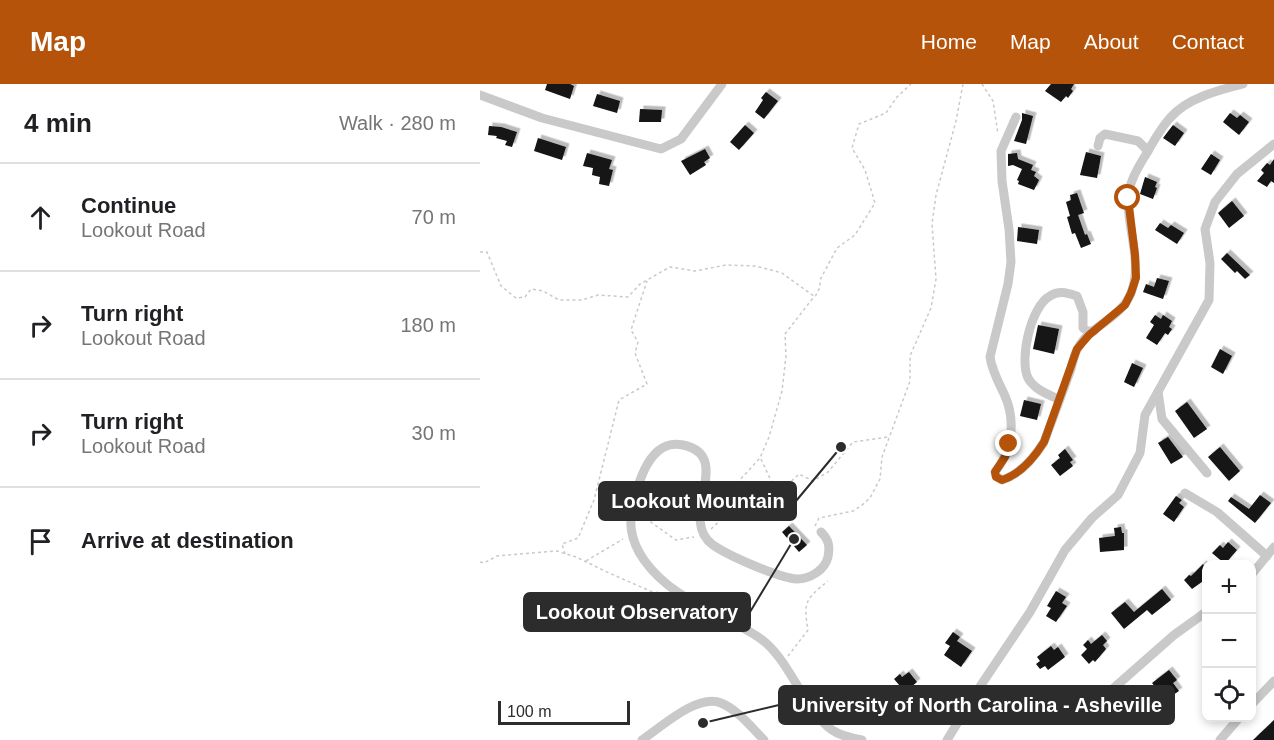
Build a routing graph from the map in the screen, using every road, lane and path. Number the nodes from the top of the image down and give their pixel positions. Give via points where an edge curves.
1 (722, 84) edge
2 (911, 84) edge
3 (963, 84) edge
4 (982, 84) edge
5 (1243, 84) edge
6 (480, 95) edge
7 (1016, 117) dead end
8 (1274, 144) edge
9 (1098, 146) dead end
10 (1001, 151) junction
11 (1148, 151) junction
12 (480, 252) edge
13 (647, 279) junction
14 (815, 297) junction
15 (1094, 331) junction
16 (1158, 392) junction
17 (1058, 399) junction
18 (889, 437) junction
19 (760, 458) junction
20 (1207, 473) dead end
21 (1185, 493) dead end
22 (821, 532) joint
23 (631, 533) junction
24 (704, 535) junction
25 (1274, 547) edge
26 (565, 554) junction
27 (1267, 556) junction
28 (586, 561) junction
29 (480, 562) edge
30 (1256, 568) edge
31 (828, 581) dead end
32 (669, 588) junction
33 (1203, 614) edge
34 (786, 657) dead end
35 (1274, 681) edge
36 (1256, 699) edge
37 (1091, 708) dead end
38 (1235, 722) edge
39 (642, 740) edge
40 (764, 740) edge
41 (862, 740) edge
42 (947, 740) edge
43 (1220, 740) edge

1 - 6 street via 681,139 661,148 542,118
2 - 14 path via 886,113 859,124 852,148 865,170 875,203 855,235 837,248
3 - 18 path via 936,195 932,224 936,279 931,308 910,356 910,381
4 - 10 path via 993,101
5 - 11 street via 1206,95 1178,111
7 - 10 street
8 - 16 street via 1237,174 1215,202 1205,230 1210,263 1209,300
9 - 11 street via 1105,134 1138,141
10 - 17 street via 1011,262 990,357 1011,419 1007,450 995,472 999,479 1010,478 1036,456
11 - 15 street via 1130,185 1128,198 1136,278 1125,305
12 - 13 path via 487,252 501,286 516,297 525,297 531,289 559,300 598,295 628,297
13 - 14 path via 670,267 695,271 726,265 756,266 782,273
13 - 26 path via 631,330 638,342 635,353 647,384 619,400 594,500 578,538 562,544
14 - 19 path via 785,334 782,391
15 - 17 street via 1077,349
15 - 17 street via 1083,328 1077,296 1053,294 1037,309 1024,366 1037,388
16 - 20 street via 1162,419
16 - 42 street via 1145,415 1140,453 1118,495 1065,550
18 - 19 path via 853,442 828,472 813,481 799,474 786,486 772,483
18 - 22 path via 880,479 870,498 853,511 819,518 815,526
19 - 24 path via 739,481 727,514
21 - 27 street via 1217,512
22 - 24 street via 830,545 827,562 816,573 799,579 744,560 713,545
23 - 24 path via 644,517 676,540
23 - 24 street via 631,513 645,470 660,449 676,443 693,448 706,466 699,521
23 - 28 path
23 - 32 street via 644,561
25 - 27 street
26 - 28 path
26 - 29 path via 557,551 497,556
27 - 30 street
28 - 32 path via 655,593
31 - 34 path via 813,591 805,611 808,630
32 - 41 street via 766,643 827,726 843,736
33 - 37 street
35 - 36 street
38 - 43 street
39 - 40 street via 694,705 713,700 734,711

